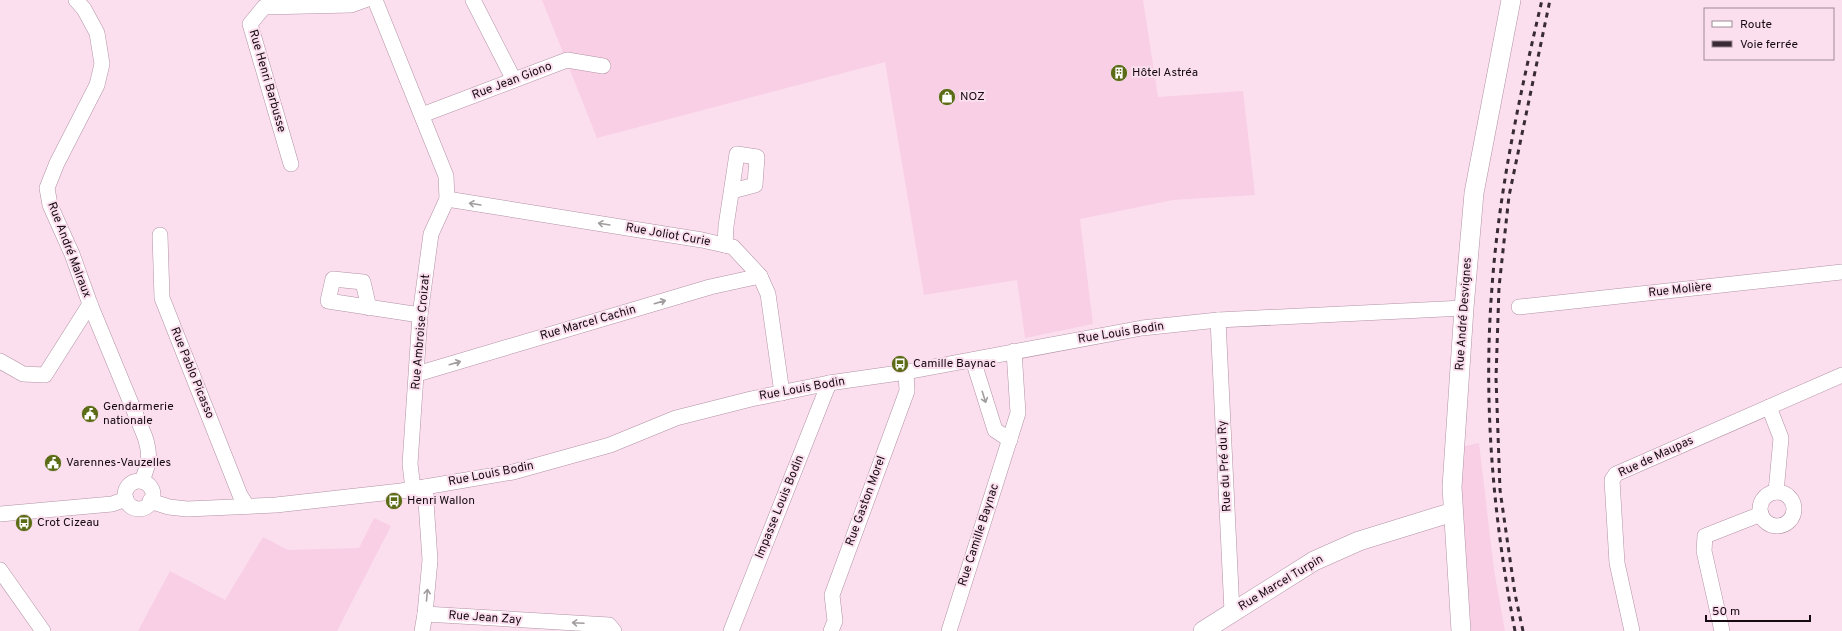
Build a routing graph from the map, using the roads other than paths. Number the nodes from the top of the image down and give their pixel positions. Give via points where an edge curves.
1 (76, 0) edge
2 (366, 0) edge
3 (375, 0) edge
4 (473, 0) edge
5 (1511, 0) edge
6 (603, 66) dead end
7 (514, 80) junction
8 (422, 115) junction
9 (291, 164) dead end
10 (732, 191) dead end
11 (447, 199) junction
12 (160, 235) dead end
13 (725, 245) junction
14 (1842, 272) edge
15 (760, 276) junction
16 (90, 304) junction
17 (1519, 307) dead end
18 (369, 308) dead end
19 (1464, 308) junction
20 (420, 315) junction
21 (1218, 320) junction
22 (1014, 351) junction
23 (972, 360) junction
24 (0, 361) edge
25 (906, 372) junction
26 (417, 374) junction
27 (1842, 375) edge
28 (829, 383) junction
29 (782, 393) junction
30 (1769, 407) junction
31 (1010, 440) junction
32 (142, 481) junction
33 (419, 488) junction
34 (1776, 492) junction
35 (126, 499) junction
36 (150, 502) junction
37 (247, 506) junction
38 (1453, 512) junction
39 (0, 514) edge
40 (1761, 514) junction
41 (0, 570) edge
42 (1232, 612) junction
43 (425, 614) junction
44 (43, 631) edge
45 (422, 631) edge
46 (614, 631) edge
47 (731, 631) edge
48 (831, 631) edge
49 (949, 631) edge
50 (1203, 631) edge
51 (1461, 631) edge
52 (1632, 631) edge
53 (1722, 631) edge

1 - 16 street, Rue André Malraux via 97,33 102,64 97,85 47,188 50,205 72,254
2 - 9 street, Rue Henri Barbusse via 351,5 264,7 250,24
3 - 8 street, Rue Ambroise Croizat
4 - 7 street
5 - 19 street, Rue André Desvignes via 1474,193
6 - 7 street, Rue Jean Giono via 567,60
7 - 8 street, Rue Jean Giono
8 - 11 street, Rue Ambroise Croizat via 446,176
10 - 13 street
13 -> 11 street, Rue Joliot Curie
11 - 20 street, Rue Ambroise Croizat via 431,234
12 - 37 street, Rue Pablo Picasso via 162,298
13 - 15 street, Rue Joliot Curie via 733,247
14 - 17 street, Rue Molière
26 -> 15 street, Rue Marcel Cachin via 710,287
15 - 29 street, Rue Joliot Curie via 768,294
16 - 24 street via 45,375 23,374
16 - 32 street, Rue André Malraux via 150,452
18 - 20 street
19 - 21 street, Rue Louis Bodin
19 - 38 street, Rue André Desvignes via 1452,487
20 - 26 street, Rue Ambroise Croizat
21 - 22 street, Rue Louis Bodin via 1142,328
21 - 42 street, Rue du Pré du Ry
22 - 23 street, Rue Louis Bodin
22 - 31 street, Rue Camille Baynac via 1018,413
23 - 25 street, Rue Louis Bodin
23 -> 31 street via 995,430
25 - 28 street, Rue Louis Bodin
25 - 48 street, Rue Gaston Morel via 907,391 832,595 835,621
26 - 33 street, Rue Ambroise Croizat via 410,464
27 - 30 street, Rue de Maupas
28 - 29 street, Rue Louis Bodin
28 - 47 street, Impasse Louis Bodin
29 - 33 street, Rue Louis Bodin via 676,418 610,445 513,472
30 - 34 street via 1781,438
30 - 52 street, Rue de Maupas via 1616,474 1612,480 1617,563
31 - 49 street, Rue Camille Baynac
32 - 35 street via 130,484 126,491
32 - 36 street via 151,489
33 - 37 street, Rue Louis Bodin via 355,497
43 -> 33 street via 430,560
34 - 40 street via 1763,499
34 - 40 street via 1791,499 1794,510 1789,521 1779,526 1773,525 1763,519
35 - 36 street via 135,508 144,507
35 - 39 street via 112,504
36 - 37 street, Rue Louis Bodin via 187,509
38 - 42 street, Rue Marcel Turpin via 1359,541 1314,561
38 - 51 street, Rue André Desvignes
40 - 53 street via 1705,536 1704,551
41 - 44 street
42 - 50 street, Rue Marcel Turpin
43 - 45 street
46 -> 43 street, Rue Jean Zay via 609,625

